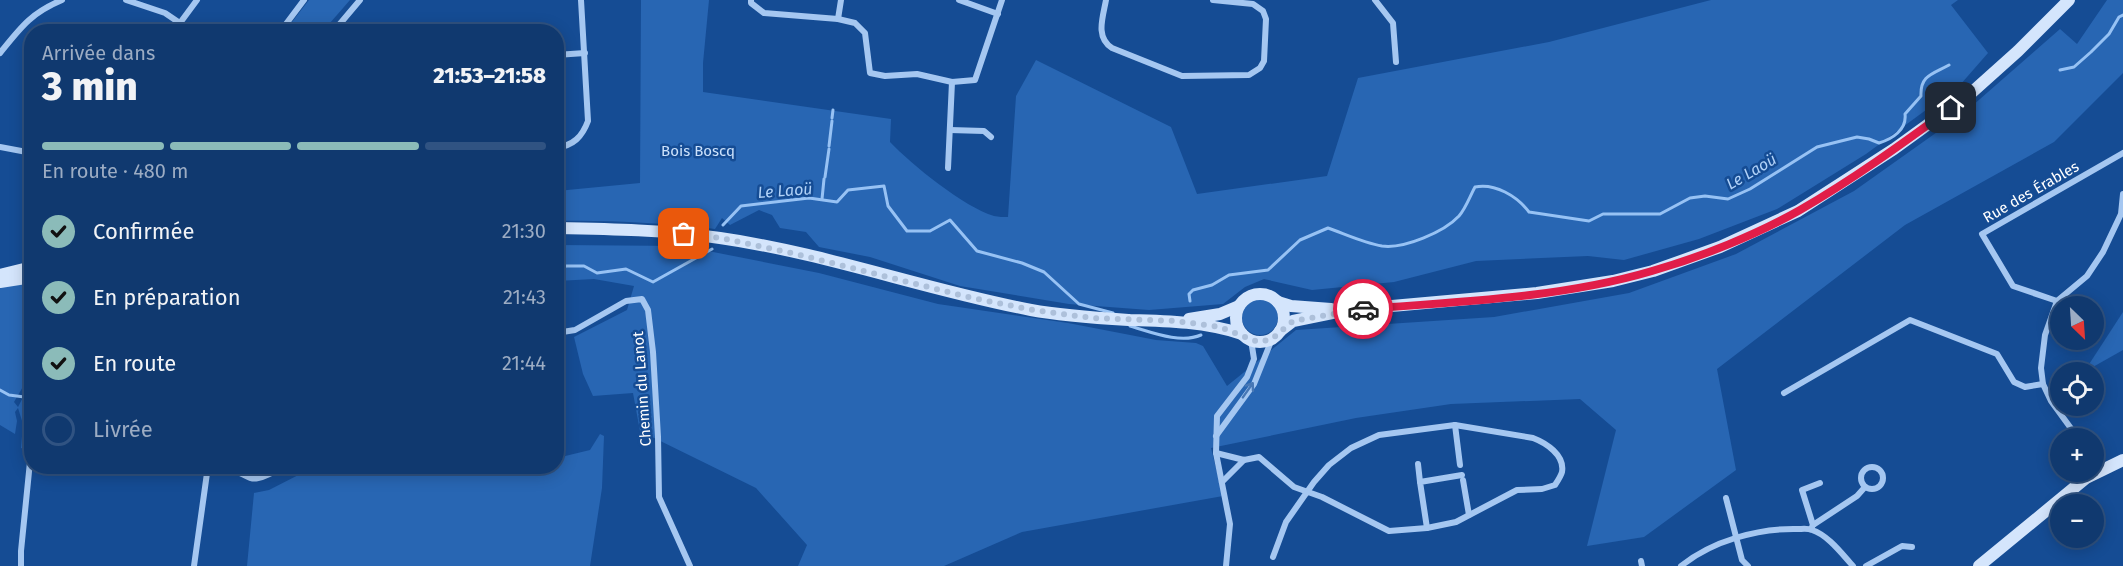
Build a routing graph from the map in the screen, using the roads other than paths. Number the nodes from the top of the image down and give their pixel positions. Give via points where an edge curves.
1 (62, 0) edge
2 (126, 0) edge
3 (197, 0) edge
4 (304, 0) edge
5 (360, 0) edge
6 (581, 0) edge
7 (751, 0) edge
8 (841, 0) edge
9 (959, 0) edge
10 (1002, 0) edge
11 (1106, 0) edge
12 (1213, 0) edge
13 (1376, 0) edge
14 (2068, 0) edge
15 (998, 14) junction
16 (838, 19) junction
17 (180, 23) joint
18 (286, 24) edge
19 (340, 24) edge
20 (0, 53) edge
21 (585, 53) junction
22 (564, 54) edge
23 (1396, 62) dead end
24 (952, 82) junction
25 (950, 130) junction
26 (991, 137) dead end
27 (564, 145) edge
28 (0, 147) edge
29 (24, 152) edge
30 (2123, 153) edge
31 (948, 168) dead end
32 (2123, 194) edge
33 (564, 228) edge
34 (24, 269) edge
35 (0, 275) edge
36 (24, 279) edge
37 (0, 282) edge
38 (2063, 296) edge
39 (2050, 299) edge
40 (1278, 302) junction
41 (1239, 306) junction
42 (1347, 310) junction
43 (2050, 319) edge
44 (1176, 321) junction
45 (564, 332) edge
46 (1276, 335) junction
47 (1247, 337) junction
48 (2043, 384) junction
49 (1784, 393) dead end
50 (1455, 425) junction
51 (2071, 428) edge
52 (1215, 436) junction
53 (1216, 453) junction
54 (1244, 460) junction
55 (2123, 460) edge
56 (2104, 463) edge
57 (1418, 464) dead end
58 (1460, 465) dead end
59 (29, 474) edge
60 (207, 474) edge
61 (240, 474) edge
62 (271, 474) edge
63 (1222, 482) junction
64 (1420, 482) junction
65 (2081, 482) edge
66 (1820, 483) dead end
67 (1865, 487) dead end
68 (1307, 491) junction
69 (1726, 498) dead end
70 (1468, 515) junction
71 (1812, 527) junction
72 (1428, 528) junction
73 (1736, 538) junction
74 (1912, 547) dead end
75 (1273, 557) dead end
76 (21, 566) edge
77 (194, 566) edge
78 (690, 566) edge
79 (1226, 566) edge
80 (1681, 566) edge
81 (1748, 566) edge
82 (1853, 566) edge
83 (1866, 566) edge
84 (1979, 566) edge

1 - 20 street via 42,8 22,25
2 - 17 street via 165,13
3 - 17 street
4 - 18 street
5 - 19 street
6 - 21 street
7 - 16 street via 764,13
8 - 16 street
9 - 15 street
10 - 15 street
11 - 12 street via 1101,36 1112,48 1182,76 1249,75 1264,61 1263,11 1253,4
13 - 23 street via 1393,23
14 - 42 main road via 1970,94 1894,149 1798,211 1730,243 1653,271 1577,288
15 - 24 street via 975,80
16 - 24 street via 855,23 865,33 870,73 917,74
21 - 22 street
21 - 27 street via 588,121 584,133
24 - 25 street
25 - 26 street via 984,130
25 - 31 street
28 - 29 street
30 - 39 street, Rue des Érables via 1982,234 2013,286
32 - 38 street via 2121,214 2103,252 2087,276
33 - 44 main road via 721,238 1033,310 1092,318
34 - 35 main road
36 - 37 main road
40 - 41 main road via 1258,294
40 - 42 main road
40 - 46 main road via 1284,316
41 - 44 main road via 1220,314
41 - 47 main road via 1236,321
42 - 46 main road via 1293,321
43 - 48 street via 2044,335
44 - 47 main road via 1220,327
45 - 78 street, Chemin du Lanot via 575,330 626,301 642,299 648,310 659,497
46 - 47 main road via 1265,341
52 -> 46 street via 1254,384
47 - 52 street via 1254,359 1247,377 1217,416
48 - 49 street via 2025,387 2013,382 1997,354 1910,320
48 - 51 street
50 - 58 street
50 - 68 street via 1379,435 1351,448 1329,465
50 - 70 street via 1533,438 1545,443 1559,457 1561,465 1555,485 1517,490
52 - 53 street
53 - 54 street
53 - 63 street
54 - 63 street
54 - 68 street via 1259,457 1294,487
55 - 56 main road
57 - 64 street
59 - 76 street
60 - 77 street
61 - 62 street via 256,480
63 - 79 street via 1230,524
64 - 70 street via 1462,478
64 - 72 street
65 - 84 main road
66 - 71 street via 1802,489
67 - 71 street
68 - 72 street via 1389,531
68 - 75 street via 1286,522
69 - 73 street
70 - 72 street
71 - 73 street
71 - 82 street
73 - 80 street via 1707,549
73 - 81 street via 1742,560
74 - 83 street via 1902,546

